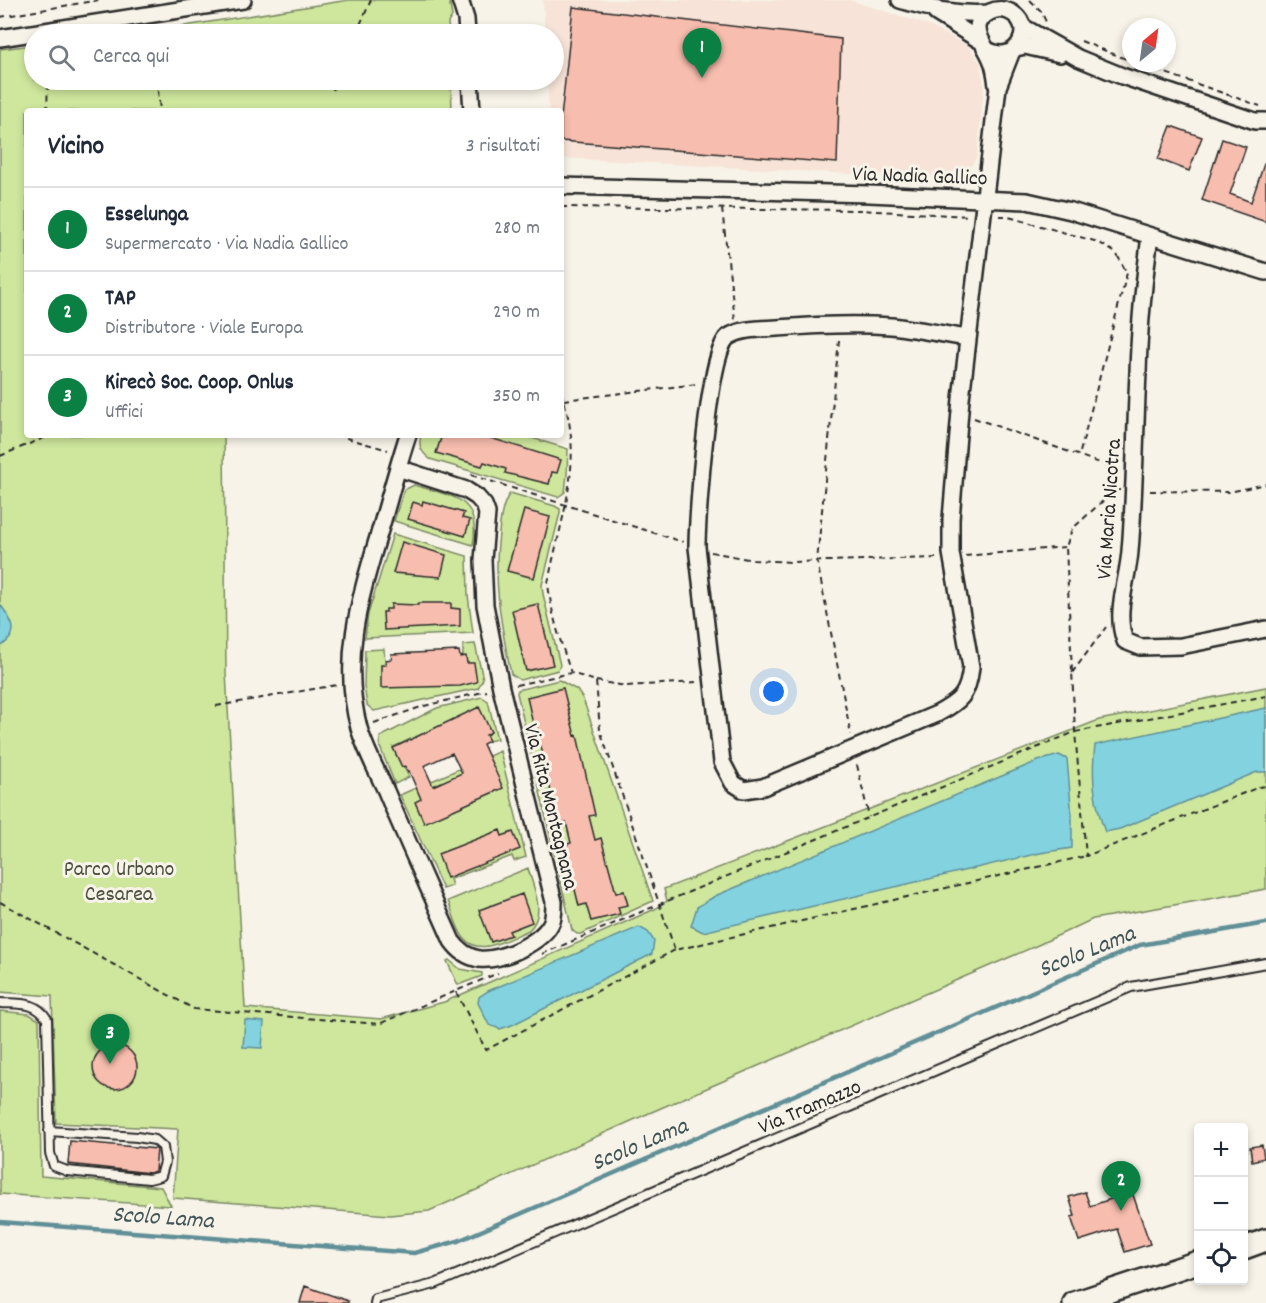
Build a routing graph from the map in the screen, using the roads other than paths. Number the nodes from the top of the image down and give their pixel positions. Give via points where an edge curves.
1 (243, 0) edge
2 (460, 0) edge
3 (470, 0) edge
4 (900, 0) edge
5 (1007, 0) edge
6 (224, 2) edge
7 (991, 8) edge
8 (928, 9) junction
9 (1019, 21) junction
10 (87, 24) edge
11 (465, 24) edge
12 (466, 24) edge
13 (24, 34) edge
14 (0, 38) edge
15 (983, 44) junction
16 (1014, 50) junction
17 (1078, 58) junction
18 (998, 87) junction
19 (471, 90) edge
20 (472, 108) edge
21 (1266, 121) edge
22 (564, 186) edge
23 (984, 199) junction
24 (1149, 236) junction
25 (1266, 272) edge
26 (968, 338) junction
27 (407, 438) edge
28 (398, 468) junction
29 (1266, 629) edge
30 (1266, 963) edge
31 (0, 1003) edge
32 (49, 1131) junction
33 (1266, 1240) edge
34 (1248, 1247) edge
35 (1194, 1263) edge
36 (375, 1303) edge
37 (1074, 1303) edge

1 - 6 street
2 - 11 street
3 - 12 street
4 - 8 street
5 - 9 street
6 - 10 street
7 - 8 street via 957,14
7 - 9 street via 1004,10
7 - 15 street via 979,25
8 - 15 street
9 - 16 street via 1022,38
9 - 17 street
13 - 14 street
15 - 16 street via 998,54
15 - 18 street via 992,59
16 - 17 street via 1025,46
16 - 18 street
17 - 21 street via 1255,121
18 - 23 street
19 - 20 street
22 - 23 street, Via Nadia Gallico
23 - 24 street, Via Nadia Gallico via 1027,201
23 - 26 street
24 - 25 street, Via Nadia Gallico
24 - 29 street, Via Maria Nicotra via 1142,300 1130,552 1121,628 1125,641 1140,647 1181,646
26 - 26 street via 951,519 952,557 971,667 969,685 959,702 937,714 763,787 744,790 733,783 722,762 697,548 708,412 719,351 726,338 743,330 891,326
27 - 28 street, Via Rita Montagnana
28 - 28 street, Via Rita Montagnana via 352,638 352,686 359,729 452,941 460,952 473,958 498,958 542,935 552,922 554,902 501,688 485,605 487,513 484,504 466,490
30 - 36 lane, Via Tramazzo via 1131,987 435,1284 376,1299
31 - 32 lane via 32,1005 47,1019
32 - 32 lane via 155,1140 163,1147 165,1162 160,1176 149,1179 67,1171 54,1166
33 - 34 main road
35 - 37 main road

